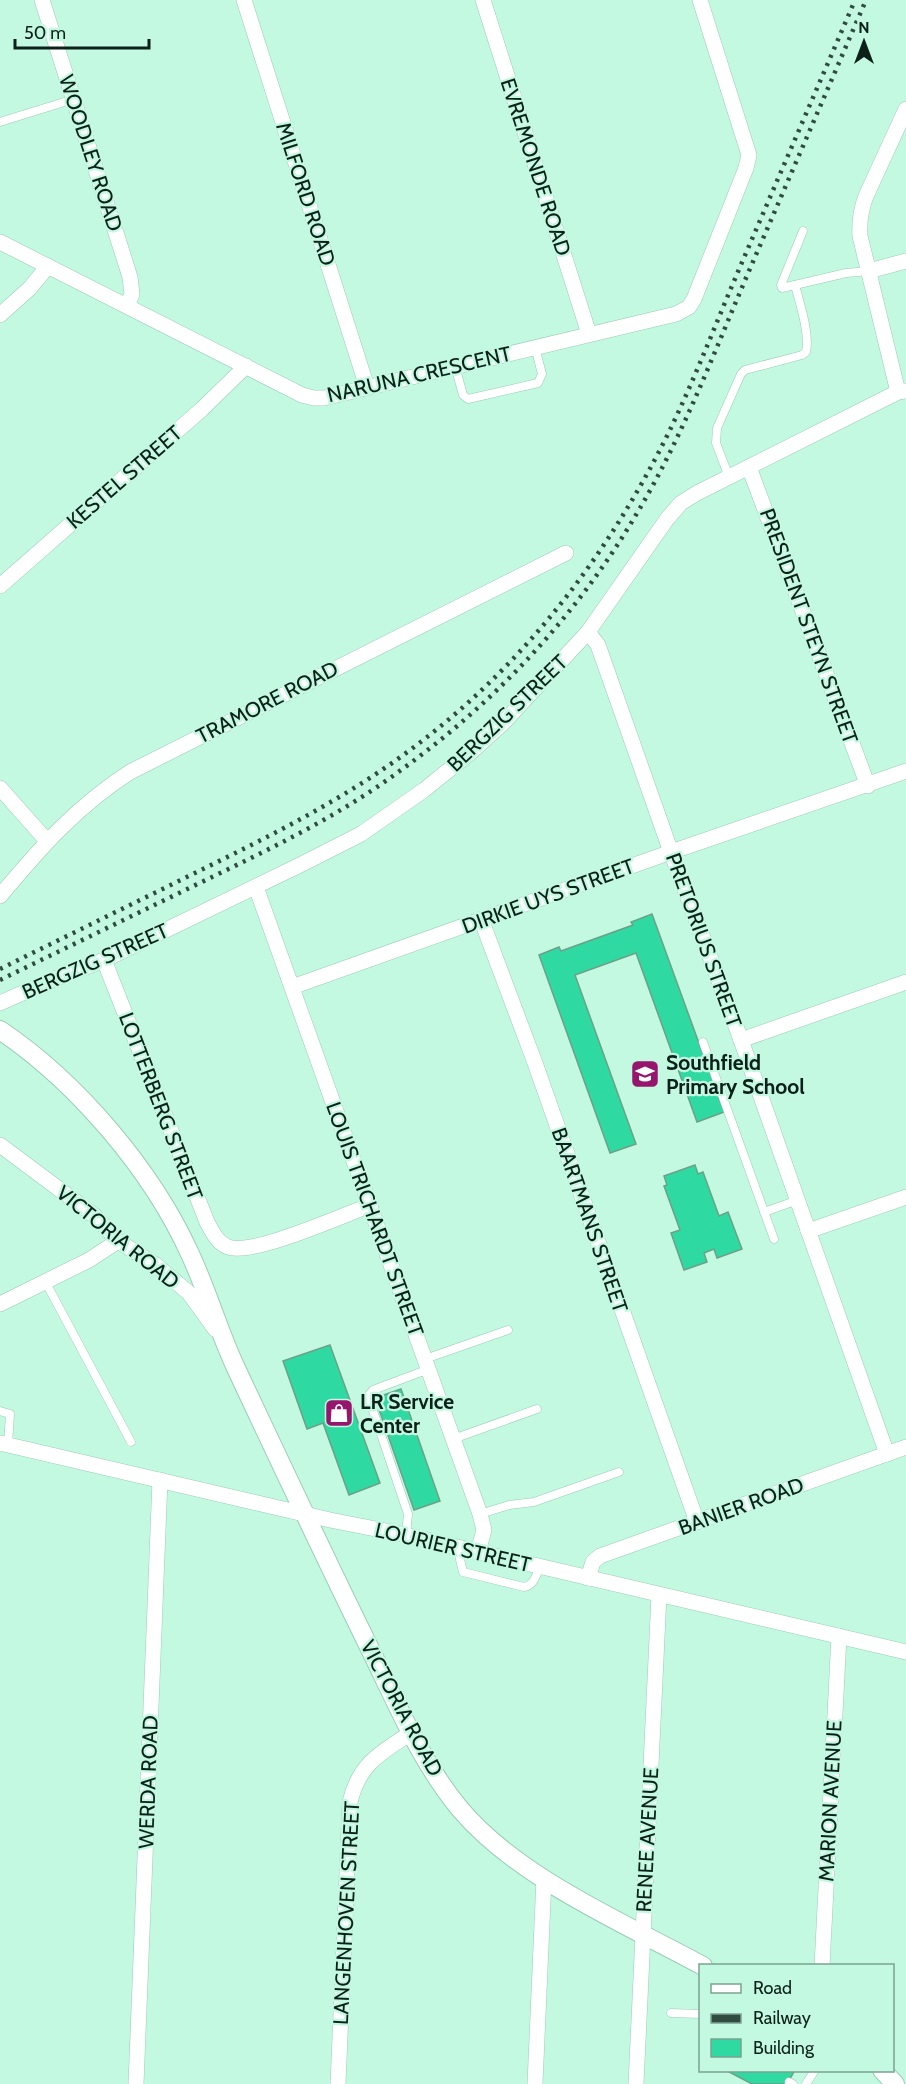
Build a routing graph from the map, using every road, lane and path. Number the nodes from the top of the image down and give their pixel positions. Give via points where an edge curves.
1 (42, 0) edge
2 (244, 0) edge
3 (483, 0) edge
4 (700, 0) edge
5 (74, 99) junction
6 (906, 109) edge
7 (0, 122) edge
8 (804, 231) dead end
9 (0, 242) edge
10 (906, 261) edge
11 (48, 266) junction
12 (869, 271) junction
13 (795, 285) junction
14 (127, 306) junction
15 (0, 315) edge
16 (589, 334) junction
17 (535, 347) junction
18 (246, 366) junction
19 (455, 366) junction
20 (368, 387) junction
21 (902, 392) edge
22 (749, 467) junction
23 (729, 477) junction
24 (566, 553) dead end
25 (0, 586) edge
26 (588, 632) junction
27 (906, 771) edge
28 (868, 786) junction
29 (0, 788) edge
30 (47, 841) junction
31 (671, 852) junction
32 (256, 887) junction
33 (0, 896) edge
34 (482, 919) junction
35 (104, 960) junction
36 (906, 982) edge
37 (292, 987) junction
38 (0, 1003) edge
39 (2, 1031) edge
40 (741, 1040) junction
41 (703, 1042) dead end
42 (0, 1145) edge
43 (906, 1197) edge
44 (798, 1200) junction
45 (371, 1205) junction
46 (765, 1212) junction
47 (808, 1231) junction
48 (774, 1239) dead end
49 (118, 1241) junction
50 (45, 1281) junction
51 (0, 1304) edge
52 (508, 1330) dead end
53 (224, 1341) junction
54 (427, 1364) junction
55 (537, 1409) dead end
56 (0, 1411) edge
57 (453, 1439) junction
58 (130, 1442) dead end
59 (4, 1444) edge
60 (906, 1447) edge
61 (887, 1454) junction
62 (619, 1472) dead end
63 (160, 1480) junction
64 (303, 1513) junction
65 (480, 1514) junction
66 (697, 1521) junction
67 (406, 1535) junction
68 (456, 1547) junction
69 (478, 1552) junction
70 (540, 1567) junction
71 (588, 1578) junction
72 (659, 1595) junction
73 (839, 1636) junction
74 (906, 1652) edge
75 (411, 1733) junction
76 (544, 1878) junction
77 (642, 1932) junction
78 (701, 1964) edge
79 (822, 1964) edge
80 (671, 2013) dead end
81 (699, 2014) edge
82 (884, 2072) edge
83 (136, 2084) edge
84 (338, 2084) edge
85 (535, 2084) edge
86 (636, 2084) edge
87 (895, 2084) edge

1 - 5 street, WOODLEY ROAD
2 - 20 street, MILFORD ROAD
3 - 16 street, EVREMONDE ROAD
4 - 16 street, NARUNA CRESCENT via 749,155 746,168 689,306 676,314
5 - 7 lane
5 - 14 street, WOODLEY ROAD via 130,277 132,294
6 - 12 street via 861,208 860,236
8 - 13 lane via 781,286
9 - 11 street, NARUNA CRESCENT
10 - 12 street
11 - 14 street, NARUNA CRESCENT
11 - 15 street
12 - 13 lane
12 - 21 street
13 - 23 lane via 804,321 806,352 752,367 741,374 715,436
14 - 18 street, NARUNA CRESCENT
16 - 17 street, NARUNA CRESCENT
17 - 19 street, NARUNA CRESCENT
17 - 19 lane via 542,374 538,383 468,399 463,395
18 - 20 street, NARUNA CRESCENT via 314,398
18 - 25 street, KESTEL STREET
19 - 20 street, NARUNA CRESCENT
21 - 22 street, BERGZIG STREET
22 - 23 street, BERGZIG STREET
22 - 28 street, PRESIDENT STEYN STREET
23 - 26 street, BERGZIG STREET via 673,510
24 - 30 street, TRAMORE ROAD via 130,772 93,798
26 - 31 street, PRETORIUS STREET via 598,645
26 - 32 street, BERGZIG STREET via 503,723 424,790 361,834
27 - 28 street, DIRKIE UYS STREET
28 - 31 street, DIRKIE UYS STREET
29 - 30 street
30 - 33 street, TRAMORE ROAD
31 - 34 street, DIRKIE UYS STREET
31 - 40 street, PRETORIUS STREET
32 - 35 street, BERGZIG STREET
32 - 37 street, LOUIS TRICHARDT STREET
34 - 37 street, DIRKIE UYS STREET
34 - 66 street, BAARTMANS STREET
35 - 38 street, BERGZIG STREET
35 - 45 street, LOTTERBERG STREET via 207,1222 226,1246 262,1244
36 - 40 street
37 - 45 street, LOUIS TRICHARDT STREET
39 - 53 street, VICTORIA ROAD via 76,1094 132,1157 176,1223
40 - 44 street, PRETORIUS STREET
41 - 46 lane
42 - 49 street, VICTORIA ROAD via 95,1216
43 - 47 street
44 - 46 lane
44 - 47 street, PRETORIUS STREET
45 - 54 street, LOUIS TRICHARDT STREET
46 - 48 lane
47 - 61 street, PRETORIUS STREET
49 - 50 street
49 - 53 street, VICTORIA ROAD via 156,1265 189,1293
50 - 51 street
50 - 58 lane
52 - 54 lane
53 - 64 street, VICTORIA ROAD
54 - 57 street, LOUIS TRICHARDT STREET
54 - 67 lane via 368,1396 408,1514
55 - 57 lane
56 - 59 lane via 10,1414
57 - 65 street, LOUIS TRICHARDT STREET
59 - 63 street, LOURIER STREET
60 - 61 street, BANIER ROAD
61 - 66 street, BANIER ROAD
62 - 65 lane via 534,1502
63 - 64 street, LOURIER STREET
63 - 83 street, WERDA ROAD
64 - 67 street, LOURIER STREET
64 - 75 street, VICTORIA ROAD
65 - 69 street, LOUIS TRICHARDT STREET via 484,1530
66 - 71 street, BANIER ROAD via 596,1558
67 - 68 street, LOURIER STREET
68 - 69 street, LOURIER STREET
68 - 70 lane via 460,1568 468,1575 524,1587 532,1583
69 - 70 street, LOURIER STREET
70 - 71 street, LOURIER STREET
71 - 72 street, LOURIER STREET
72 - 73 street, LOURIER STREET
72 - 77 street, RENEE AVENUE
73 - 74 street, LOURIER STREET
73 - 79 street, MARION AVENUE
75 - 76 street, VICTORIA ROAD via 433,1773 460,1809 487,1837
75 - 84 street, LANGENHOVEN STREET via 370,1762 357,1781 350,1802
76 - 77 street, VICTORIA ROAD
76 - 85 street
77 - 78 street, VICTORIA ROAD
77 - 86 street, RENEE AVENUE
80 - 81 lane
82 - 87 street

